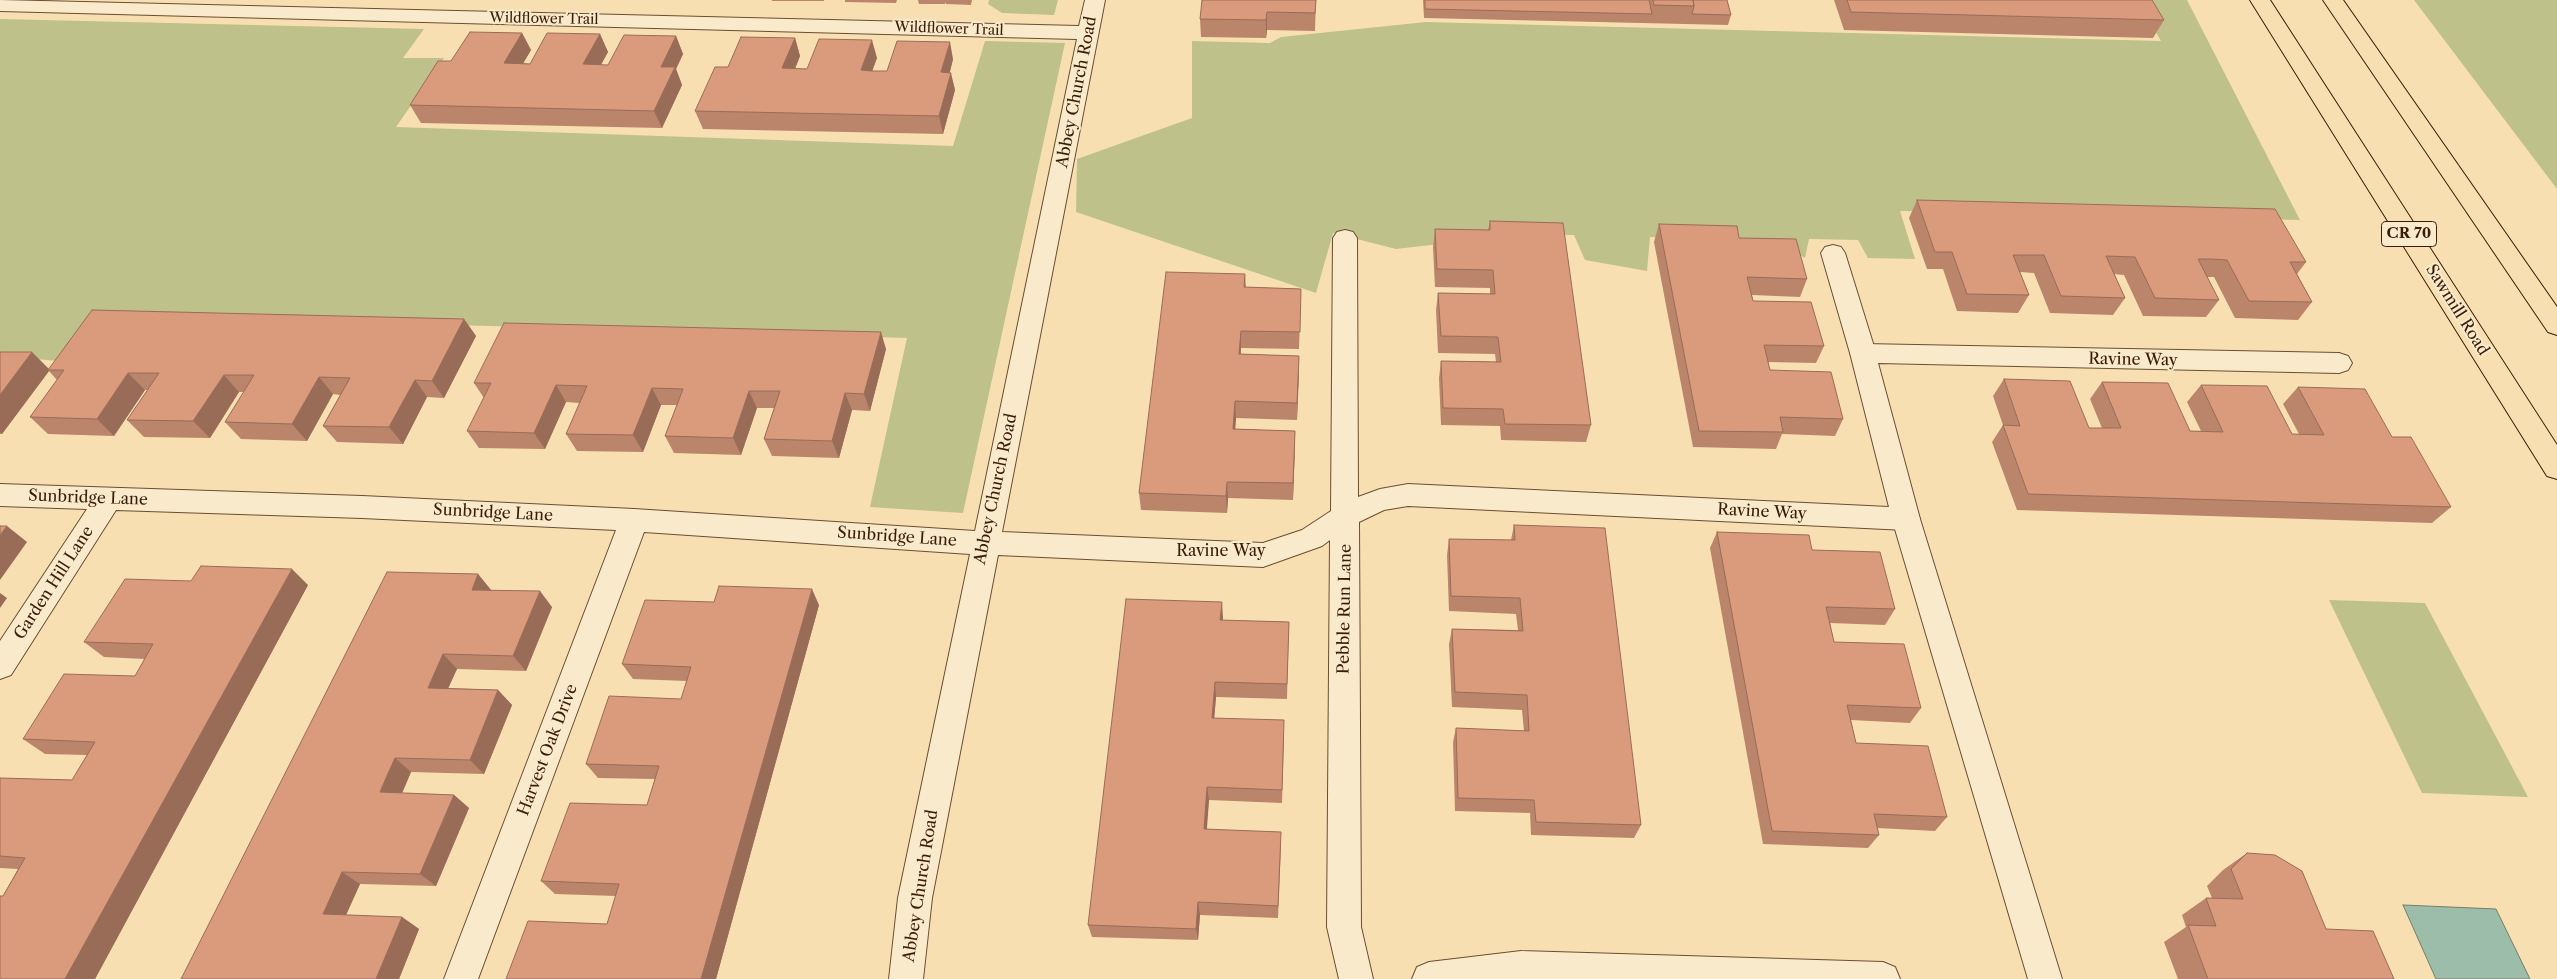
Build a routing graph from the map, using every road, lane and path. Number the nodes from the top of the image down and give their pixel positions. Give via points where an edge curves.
1 (1096, 0) edge
2 (2260, 0) edge
3 (2333, 0) edge
4 (0, 6) edge
5 (1089, 33) junction
6 (1345, 238) dead end
7 (1833, 253) dead end
8 (2557, 326) edge
9 (1864, 353) junction
10 (2339, 363) dead end
11 (2557, 468) edge
12 (0, 495) edge
13 (108, 499) junction
14 (1346, 516) junction
15 (1906, 518) junction
16 (634, 520) junction
17 (985, 543) junction
18 (0, 666) edge
19 (461, 979) edge
20 (906, 979) edge
21 (1356, 979) edge
22 (1429, 979) edge
23 (1883, 979) edge
24 (2045, 979) edge

1 - 5 street, Abbey Church Road
2 - 11 main road, Sawmill Road / CR 70
3 - 8 main road
4 - 5 street, Wildflower Trail
5 - 17 street, Abbey Church Road
6 - 14 street, Pebble Run Lane
7 - 9 street
9 - 10 street, Ravine Way
9 - 15 street
12 - 13 street, Sunbridge Lane
13 - 16 street, Sunbridge Lane
13 - 18 street, Garden Hill Lane
14 - 15 street, Ravine Way via 1380,500 1408,495
14 - 17 street, Ravine Way via 1312,538 1263,555
14 - 21 street, Pebble Run Lane via 1344,927
15 - 24 street
16 - 17 street, Sunbridge Lane
16 - 19 street, Harvest Oak Drive
17 - 20 street, Abbey Church Road via 915,898
22 - 23 street via 1521,968

